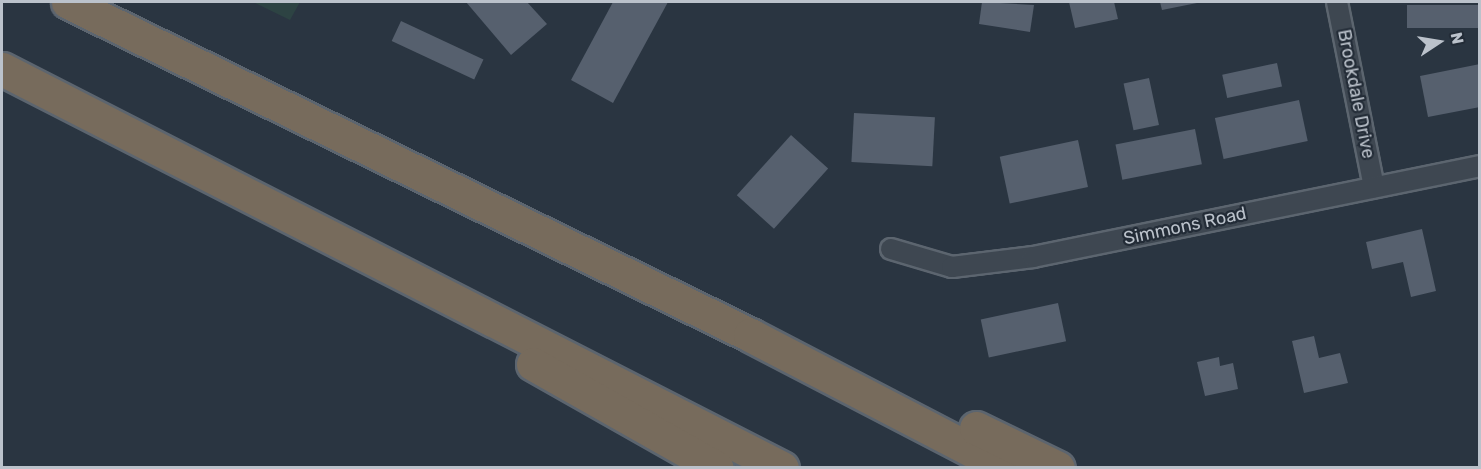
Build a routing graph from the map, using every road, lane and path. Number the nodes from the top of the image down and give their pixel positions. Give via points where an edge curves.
1 (68, 2) edge
2 (1337, 2) edge
3 (2, 69) edge
4 (1479, 166) edge
5 (1374, 187) junction
6 (891, 249) dead end
7 (400, 274) junction
8 (750, 335) junction
9 (717, 468) edge
10 (782, 468) edge
11 (1005, 468) edge
12 (1058, 468) edge

1 - 8 highway
2 - 5 street, Brookdale Drive
3 - 7 highway
4 - 5 street, Simmons Road
5 - 6 street, Simmons Road via 1033,257 952,267
7 - 9 highway via 490,339
7 - 10 highway
8 - 11 highway
8 - 12 highway via 814,352

